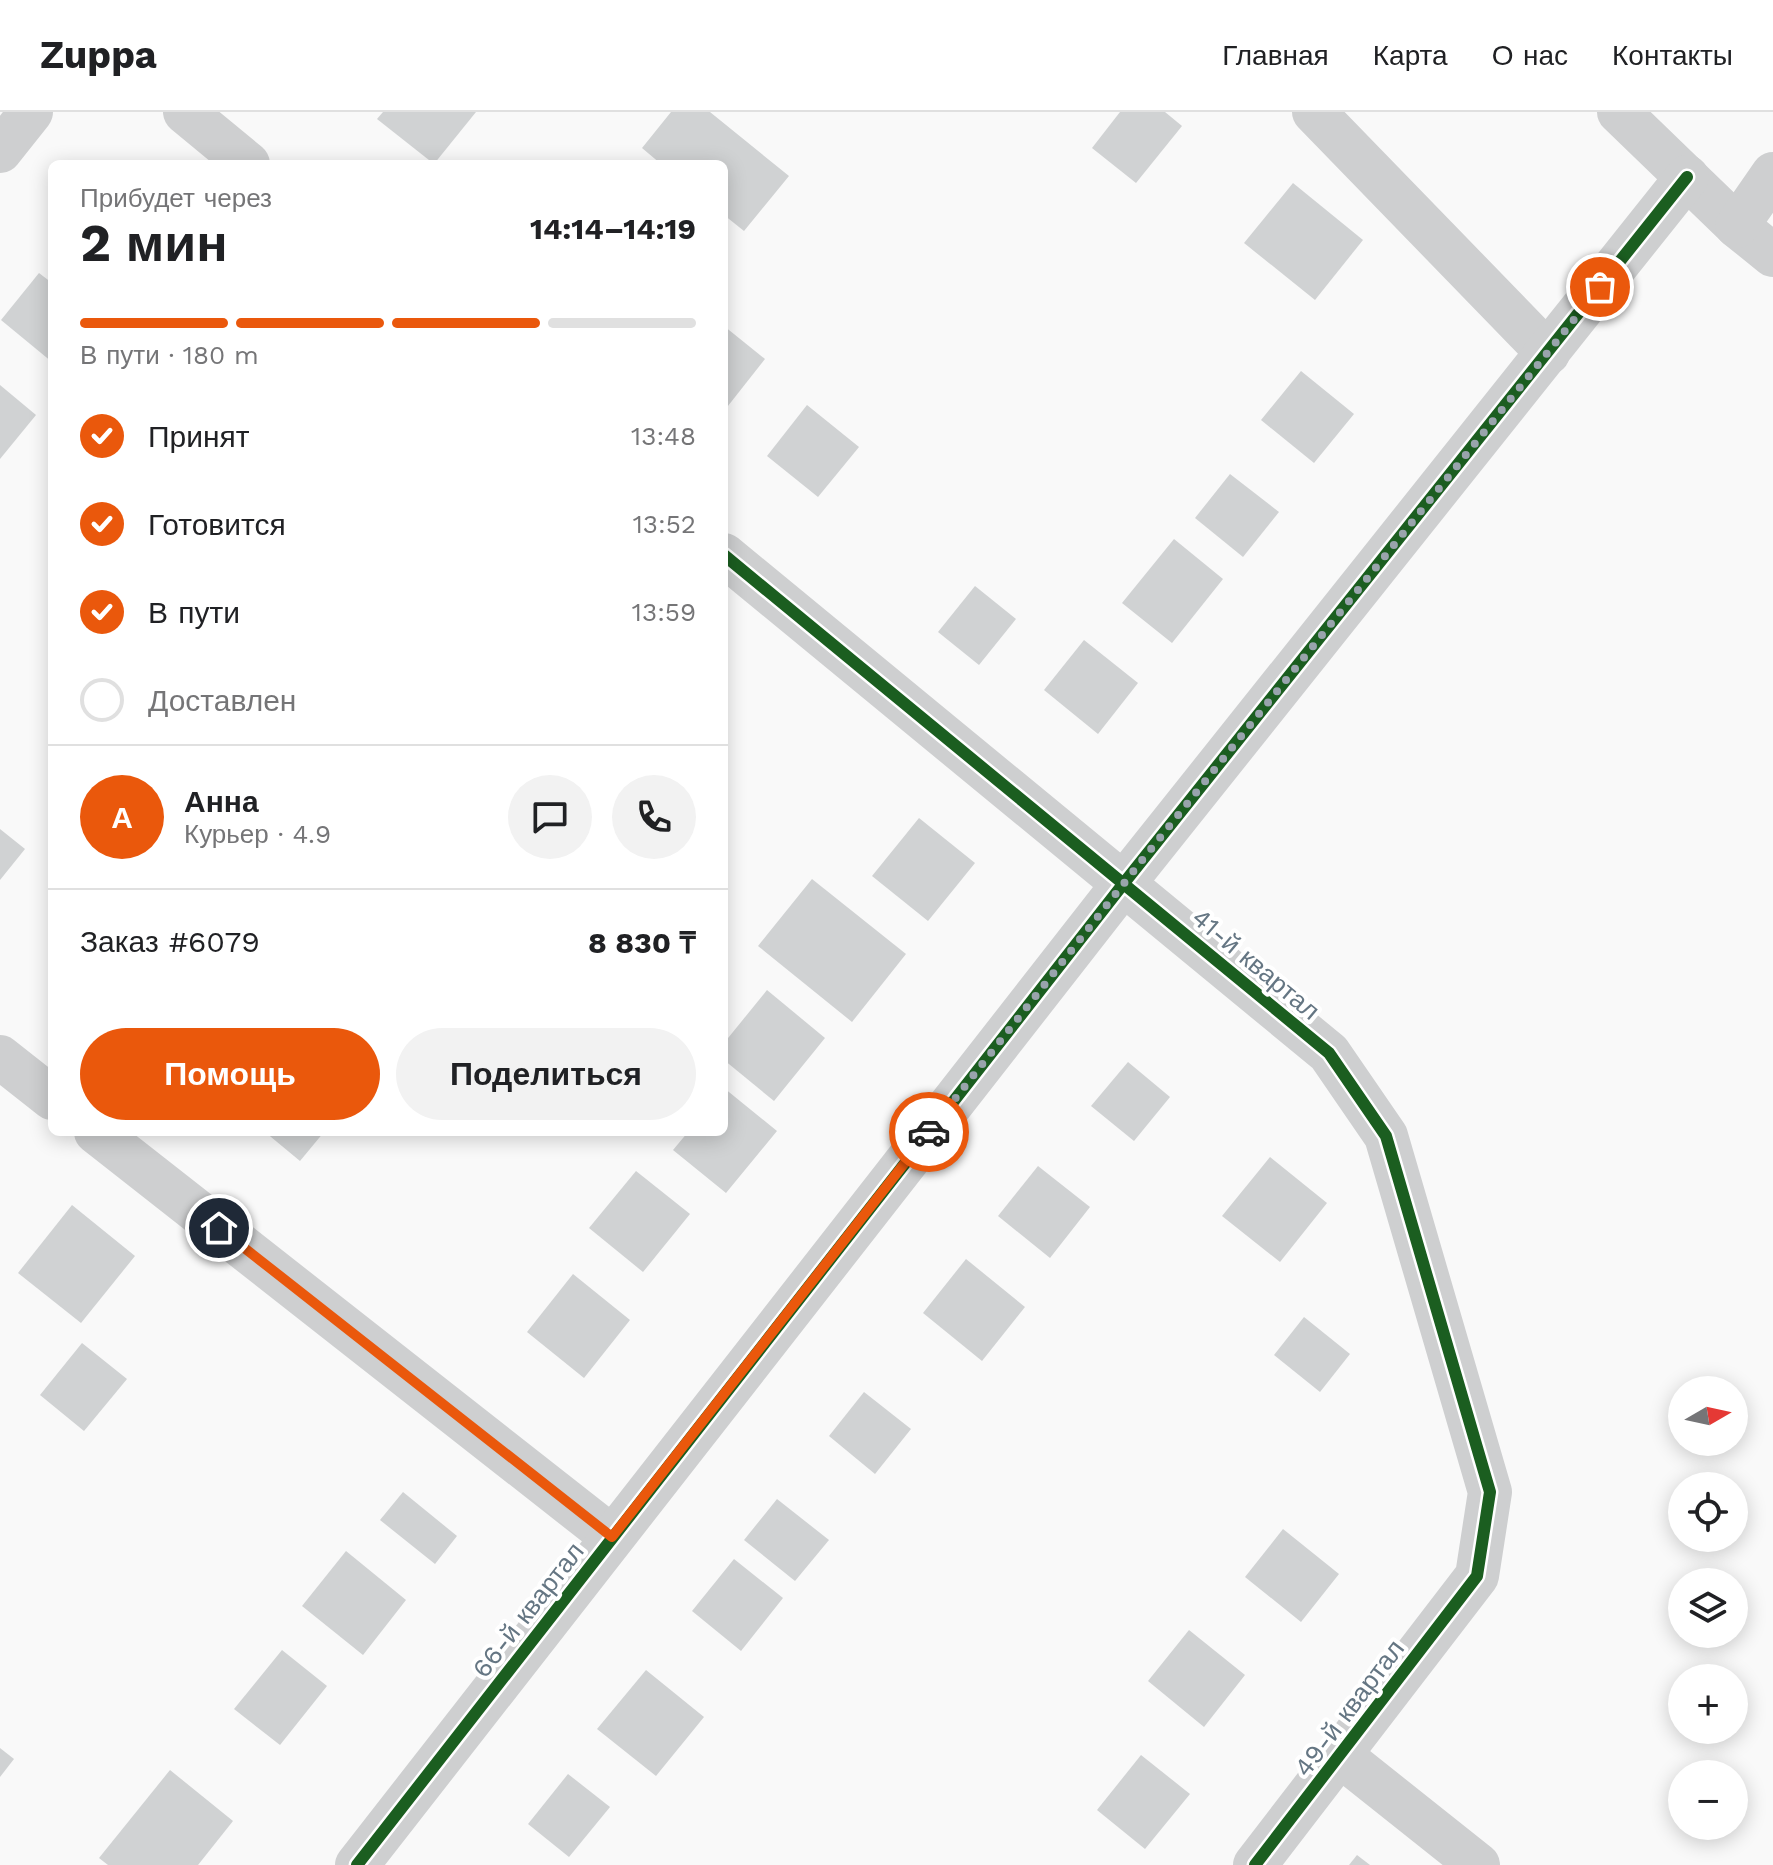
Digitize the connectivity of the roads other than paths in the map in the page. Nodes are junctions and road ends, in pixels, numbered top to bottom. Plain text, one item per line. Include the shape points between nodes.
1 (31, 112) edge
2 (185, 112) edge
3 (1314, 112) edge
4 (1619, 112) edge
5 (0, 151) edge
6 (243, 160) edge
7 (1773, 174) edge
8 (1687, 177) junction
9 (1737, 226) junction
10 (1773, 255) edge
11 (1548, 353) junction
12 (728, 558) edge
13 (1124, 883) junction
14 (0, 1057) edge
15 (48, 1095) edge
16 (101, 1136) edge
17 (612, 1537) junction
18 (1477, 1576) joint
19 (1341, 1756) junction
20 (357, 1865) edge
21 (1255, 1865) edge
22 (1478, 1865) edge

1 - 5 street
2 - 6 street
3 - 11 street
4 - 8 street
7 - 9 street
8 - 9 street
8 - 11 street, 66-й квартал
9 - 10 street
11 - 13 street, 66-й квартал
12 - 13 street, 41-й квартал
13 - 17 street, 66-й квартал
13 - 18 street, 41-й квартал via 1329,1053 1386,1136 1490,1492
14 - 15 street
16 - 17 street
17 - 20 street, 66-й квартал
18 - 19 street, 49-й квартал
19 - 21 street, 49-й квартал
19 - 22 street

